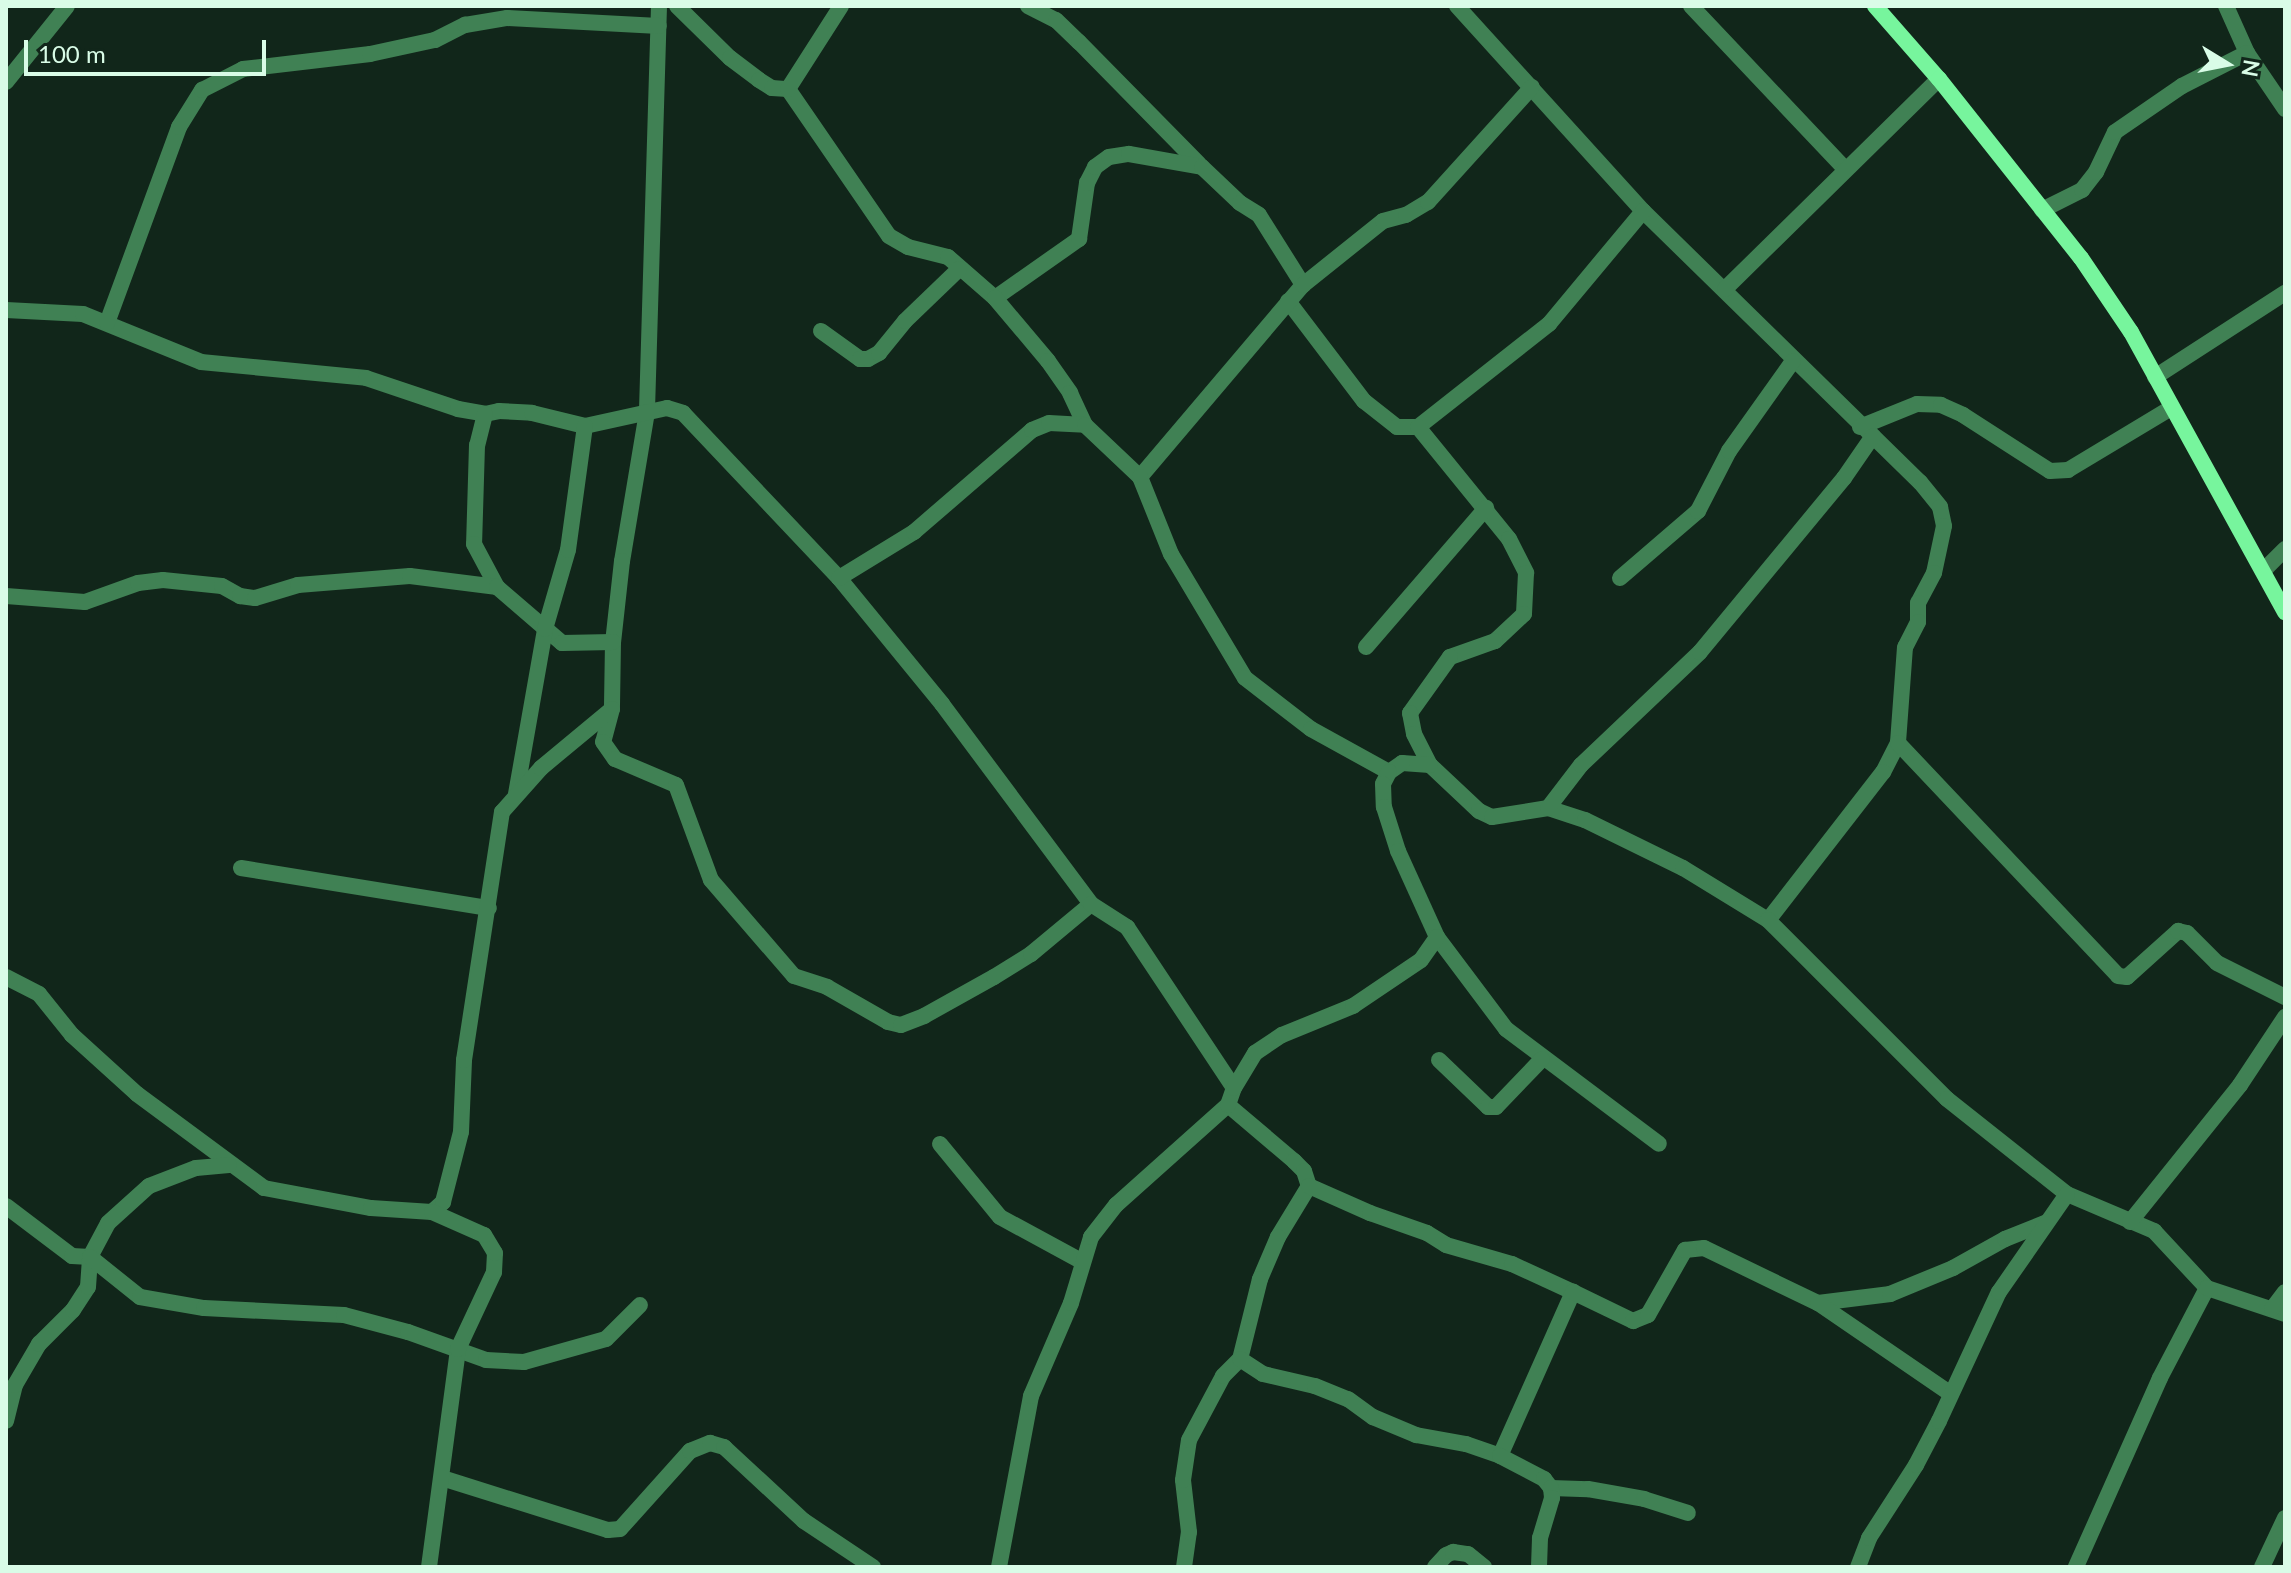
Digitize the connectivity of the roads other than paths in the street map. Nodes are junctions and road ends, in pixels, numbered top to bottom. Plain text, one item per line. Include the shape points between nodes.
1 (67, 6) edge
2 (659, 6) edge
3 (677, 6) edge
4 (841, 6) edge
5 (1028, 6) edge
6 (1457, 6) edge
7 (1691, 6) edge
8 (1875, 6) edge
9 (2226, 6) edge
10 (659, 26) junction
11 (2247, 53) junction
12 (1939, 79) junction
13 (6, 82) edge
14 (1532, 87) junction
15 (788, 89) junction
16 (2285, 109) edge
17 (1202, 167) junction
18 (1845, 169) junction
19 (2042, 210) junction
20 (1643, 211) junction
21 (959, 269) junction
22 (1303, 285) junction
23 (1725, 289) junction
24 (2285, 293) edge
25 (995, 298) junction
26 (1288, 301) junction
27 (6, 310) edge
28 (107, 323) junction
29 (821, 331) dead end
30 (1793, 361) junction
31 (2155, 377) junction
32 (2171, 408) junction
33 (647, 412) junction
34 (485, 414) junction
35 (1085, 425) junction
36 (585, 426) junction
37 (1418, 427) junction
38 (1867, 431) junction
39 (1140, 477) junction
40 (1486, 508) junction
41 (2285, 549) edge
42 (2263, 571) junction
43 (839, 578) junction
44 (1620, 578) dead end
45 (497, 587) junction
46 (6, 596) edge
47 (2285, 612) edge
48 (545, 629) junction
49 (613, 642) junction
50 (1366, 647) dead end
51 (612, 709) junction
52 (1898, 743) junction
53 (1430, 765) junction
54 (1389, 772) junction
55 (516, 795) junction
56 (1548, 808) junction
57 (241, 868) dead end
58 (1091, 904) junction
59 (489, 908) junction
60 (1768, 920) junction
61 (1437, 937) junction
62 (6, 977) edge
63 (2285, 997) edge
64 (2285, 1017) edge
65 (1542, 1059) junction
66 (1439, 1060) dead end
67 (1234, 1088) junction
68 (1228, 1105) junction
69 (940, 1144) dead end
70 (1659, 1144) dead end
71 (229, 1165) junction
72 (1309, 1186) junction
73 (2067, 1194) junction
74 (6, 1206) edge
75 (432, 1212) junction
76 (2047, 1222) junction
77 (2130, 1222) junction
78 (90, 1257) junction
79 (1081, 1261) junction
80 (2207, 1288) junction
81 (1573, 1292) junction
82 (2285, 1292) edge
83 (1818, 1303) junction
84 (640, 1305) dead end
85 (2279, 1312) edge
86 (458, 1349) junction
87 (1240, 1359) junction
88 (1951, 1394) junction
89 (6, 1421) edge
90 (1500, 1456) junction
91 (442, 1478) junction
92 (1551, 1488) junction
93 (1688, 1513) dead end
94 (2285, 1518) edge
95 (429, 1567) edge
96 (873, 1567) edge
97 (999, 1567) edge
98 (1184, 1567) edge
99 (1435, 1567) edge
100 (1484, 1567) edge
101 (1539, 1567) edge
102 (1858, 1567) edge
103 (2076, 1567) edge
104 (2262, 1567) edge

1 - 13 street
2 - 10 street
3 - 15 street via 759,80
4 - 15 street
5 - 17 street via 1056,20
6 - 14 street
7 - 18 street
8 - 12 street
9 - 11 street
10 - 28 street via 507,18 370,54 243,69 202,90 179,127
10 - 33 street
11 - 16 street
11 - 19 street via 2182,86 2115,132 2082,190
12 - 18 street
12 - 19 street
14 - 20 street
14 - 22 street via 1428,202 1383,221
15 - 21 street via 889,236 948,257
17 - 22 street via 1259,215
17 - 25 street via 1129,154 1109,157 1095,167 1087,183 1079,239
18 - 23 street
19 - 31 street via 2081,258
20 - 23 street
20 - 37 street via 1549,324
21 - 25 street
21 - 29 street via 868,359 860,359
22 - 26 street
23 - 30 street
24 - 31 street
25 - 35 street via 1048,361
26 - 37 street via 1364,401 1397,427
26 - 39 street
27 - 28 street via 83,314
28 - 34 street via 201,362 366,378
30 - 38 street
30 - 44 street via 1729,451 1698,511
31 - 32 street
32 - 38 street via 2068,470 2050,471 1941,405 1917,404
32 - 42 street
33 - 36 street
33 - 43 street via 667,408 696,423
33 - 49 street
34 - 36 street via 532,413
34 - 45 street via 477,445 474,544
35 - 39 street
35 - 43 street via 1049,423 1032,430 914,532
36 - 48 street via 568,550
37 - 40 street
38 - 52 street via 1940,507 1944,526 1934,573 1905,647
38 - 56 street via 1844,478 1700,652 1581,765
39 - 54 street via 1171,554 1245,678 1311,729
40 - 50 street
40 - 53 street via 1526,573 1524,614 1495,641 1450,657 1410,713
41 - 42 street
42 - 47 street
43 - 58 street via 942,704
45 - 46 street via 410,576 298,585 255,598 222,586 163,580 85,602
45 - 48 street
48 - 49 street via 562,643
48 - 55 street
49 - 51 street
51 - 55 street
51 - 58 street via 603,742 615,759 676,785 711,880 763,942 794,976 827,987 888,1022 901,1025 924,1016 994,977
52 - 60 street via 1883,772
52 - 63 street via 2118,976 2127,977 2178,931 2187,933 2217,963
53 - 54 street via 1402,763
53 - 56 street via 1492,817
54 - 61 street via 1383,784 1384,807
55 - 59 street via 502,812
56 - 60 street via 1585,820 1683,868
57 - 59 street
58 - 67 street via 1127,927
59 - 75 street via 464,1060 461,1132 443,1202
60 - 73 street via 1947,1099
61 - 65 street via 1506,1029
61 - 67 street via 1421,960 1353,1006 1282,1035 1255,1053
62 - 71 street via 39,994 72,1035 137,1094
64 - 77 street via 2240,1085
65 - 66 street via 1496,1107 1488,1107
65 - 70 street
67 - 68 street
68 - 72 street via 1294,1161
68 - 79 street via 1116,1205 1091,1237
69 - 79 street via 1000,1217
71 - 75 street via 283,1194
71 - 78 street via 196,1168 149,1186 108,1223
72 - 81 street
72 - 87 street via 1260,1279
73 - 76 street
73 - 77 street
74 - 78 street via 72,1256
75 - 86 street via 484,1235 495,1253 494,1272
76 - 83 street via 1890,1294
76 - 88 street via 1999,1292
77 - 80 street via 2154,1231
78 - 86 street via 140,1297 204,1308 344,1315
78 - 89 street via 88,1287 39,1344 15,1385
79 - 97 street via 1071,1303 1031,1396
80 - 85 street
80 - 103 street via 2160,1378
81 - 83 street via 1633,1321 1648,1315 1685,1250 1704,1248
81 - 90 street
82 - 85 street
83 - 88 street
84 - 86 street via 606,1339 524,1362 486,1360
86 - 91 street
87 - 90 street via 1263,1374 1348,1399 1373,1417 1416,1435
87 - 98 street via 1223,1376 1189,1440 1183,1480 1189,1532
88 - 102 street via 1916,1465 1869,1538
90 - 92 street
91 - 95 street
91 - 96 street via 608,1530 620,1529 690,1451 710,1443 724,1447 804,1521
92 - 93 street via 1644,1499
92 - 101 street
94 - 104 street
99 - 100 street via 1453,1552 1468,1554

